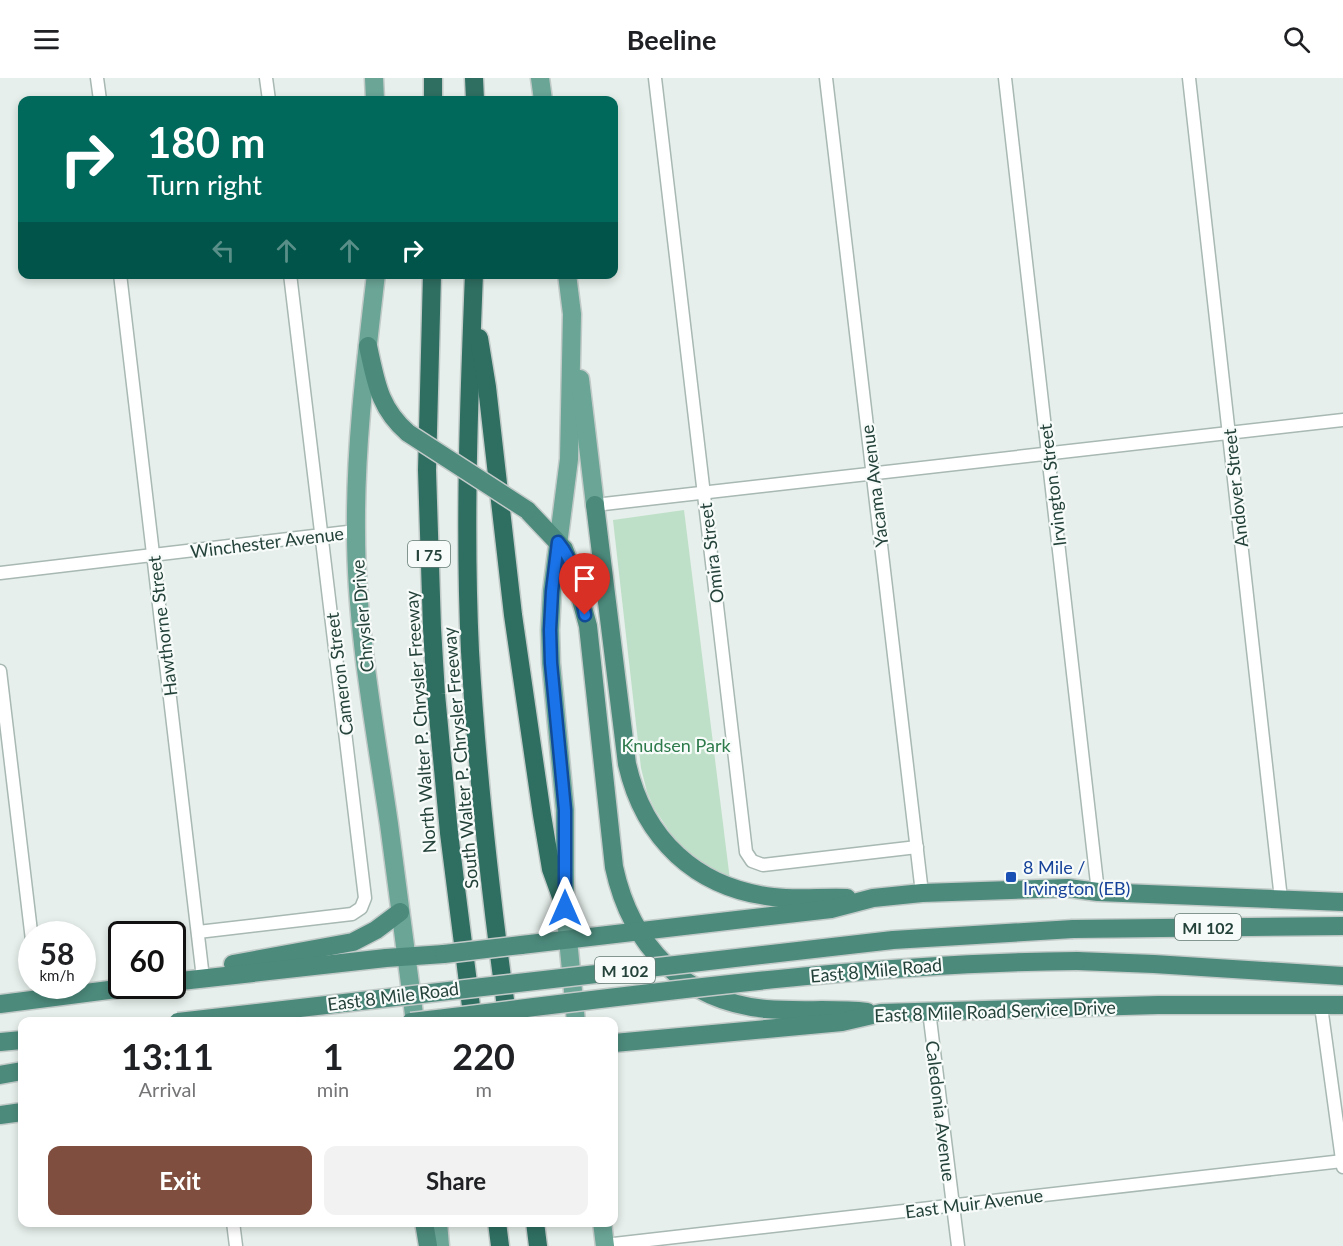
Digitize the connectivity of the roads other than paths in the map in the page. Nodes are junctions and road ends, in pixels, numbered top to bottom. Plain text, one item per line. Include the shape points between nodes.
1 (97, 78) edge
2 (266, 78) edge
3 (374, 78) edge
4 (433, 78) edge
5 (474, 78) edge
6 (540, 78) edge
7 (655, 78) edge
8 (826, 78) edge
9 (1005, 78) edge
10 (1189, 78) edge
11 (99, 96) edge
12 (268, 96) edge
13 (375, 96) edge
14 (433, 96) edge
15 (475, 96) edge
16 (542, 96) edge
17 (121, 279) edge
18 (291, 279) edge
19 (375, 279) edge
20 (432, 279) edge
21 (474, 279) edge
22 (568, 279) edge
23 (473, 298) junction
24 (572, 314) junction
25 (368, 346) junction
26 (1343, 420) edge
27 (1229, 433) junction
28 (1049, 453) junction
29 (872, 474) junction
30 (704, 493) junction
31 (595, 505) junction
32 (356, 531) junction
33 (322, 535) junction
34 (558, 542) junction
35 (153, 556) junction
36 (0, 573) edge
37 (0, 671) edge
38 (917, 847) junction
39 (1098, 892) junction
40 (922, 893) junction
41 (880, 897) junction
42 (1281, 899) junction
43 (1343, 902) edge
44 (565, 908) junction
45 (400, 912) junction
46 (30, 921) edge
47 (1343, 926) edge
48 (1073, 929) joint
49 (198, 932) junction
50 (640, 932) junction
51 (568, 940) junction
52 (406, 957) junction
53 (1077, 961) joint
54 (1343, 976) edge
55 (203, 978) junction
56 (186, 980) edge
57 (18, 998) edge
58 (0, 1004) edge
59 (1343, 1005) edge
60 (1321, 1006) junction
61 (929, 1011) junction
62 (881, 1013) junction
63 (221, 1017) edge
64 (414, 1017) edge
65 (454, 1017) edge
66 (472, 1017) edge
67 (507, 1017) edge
68 (576, 1017) edge
69 (18, 1040) edge
70 (644, 1040) junction
71 (0, 1042) edge
72 (618, 1043) edge
73 (618, 1055) edge
74 (18, 1072) edge
75 (0, 1075) edge
76 (18, 1113) edge
77 (0, 1115) edge
78 (1343, 1163) edge
79 (953, 1206) junction
80 (234, 1227) edge
81 (425, 1227) edge
82 (438, 1227) edge
83 (498, 1227) edge
84 (536, 1227) edge
85 (603, 1227) edge
86 (605, 1245) edge
87 (236, 1246) edge
88 (428, 1246) edge
89 (440, 1246) edge
90 (500, 1246) edge
91 (538, 1246) edge
92 (958, 1246) edge

1 - 11 street
2 - 12 street
3 - 13 main road
4 - 14 highway
5 - 15 highway
6 - 16 main road
7 - 30 street, Omira Street
8 - 29 street, Yacama Avenue
9 - 28 street, Irvington Street
10 - 27 street, Andover Street
17 - 35 street, Hawthorne Street
18 - 33 street, Cameron Street
19 - 25 main road, Chrysler Drive
20 - 66 highway, North Walter P. Chrysler Freeway / I 75 via 427,470 432,628 449,833
21 - 23 highway, South Walter P. Chrysler Freeway / I 75
22 - 24 main road
23 - 44 highway via 550,869
23 - 67 highway, South Walter P. Chrysler Freeway / I 75 via 467,461 470,650 483,810
24 - 31 main road
24 - 34 main road via 569,459
25 - 32 main road, Chrysler Drive
25 - 34 highway, bridge via 377,387 395,422 527,510
26 - 27 street
27 - 28 street
27 - 42 street, Andover Street
28 - 29 street
28 - 39 street, Irvington Street
29 - 30 street
29 - 38 street, Yacama Avenue
30 - 31 street
30 - 38 street, Omira Street via 748,857 763,865
31 - 41 highway via 627,764 641,807 658,834 686,863 731,888 786,898
32 - 33 street, Winchester Avenue
32 - 45 main road, Chrysler Drive via 358,604
33 - 35 street, Winchester Avenue
33 - 49 street, Cameron Street via 364,903 352,914
34 - 44 main road via 550,630 565,810
34 - 50 highway via 567,558 588,626 614,867 622,898
35 - 36 street, Winchester Avenue
35 - 49 street, Hawthorne Street
37 - 46 street
38 - 40 street, Yacama Avenue
39 - 40 highway via 1068,888
39 - 42 highway
40 - 41 highway
41 - 50 highway via 831,909
42 - 43 highway
44 - 51 main road
45 - 52 main road, Chrysler Drive
45 - 55 highway via 353,942 227,965
47 - 48 highway, MI 102
48 - 63 highway, East 8 Mile Road / M 102, bridge via 881,941
49 - 55 street, Hawthorne Street
50 - 51 highway
50 - 62 highway via 656,956 680,977 726,1001 770,1010
51 - 52 highway, East 8 Mile Road, bridge
51 - 68 main road
52 - 55 highway, East 8 Mile Road
52 - 64 main road, Chrysler Drive
53 - 54 highway, East 8 Mile Road / MI 102
53 - 65 highway, East 8 Mile Road / M 102, bridge via 895,968
55 - 56 highway, East 8 Mile Road
57 - 58 highway
59 - 60 highway, East 8 Mile Road Service Drive
60 - 61 highway, East 8 Mile Road Service Drive via 1158,1005
60 - 78 street
61 - 62 highway, East 8 Mile Road Service Drive
61 - 79 street, Caledonia Avenue
62 - 70 highway, East 8 Mile Road Service Drive via 842,1022
69 - 71 highway
70 - 72 highway, East 8 Mile Road Service Drive
70 - 73 highway
74 - 75 highway
76 - 77 highway
78 - 79 street, East Muir Avenue
79 - 86 street, East Muir Avenue
79 - 92 street, Caledonia Avenue
80 - 87 street
81 - 88 highway
82 - 89 main road
83 - 90 highway
84 - 91 highway
85 - 86 main road

